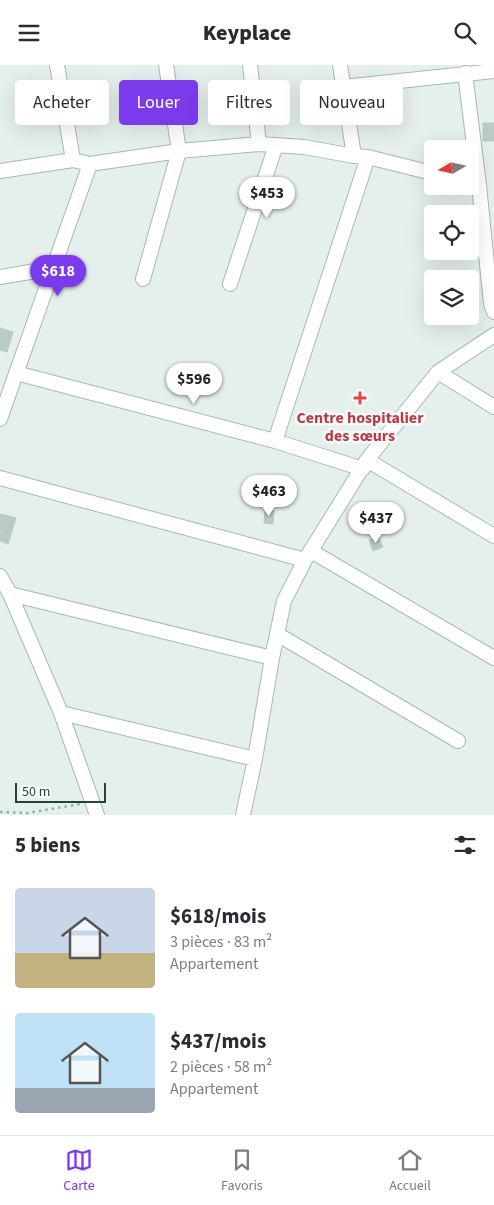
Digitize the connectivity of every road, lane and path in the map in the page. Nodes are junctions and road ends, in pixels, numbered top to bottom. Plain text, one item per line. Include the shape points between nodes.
1 (57, 65) edge
2 (166, 65) edge
3 (250, 65) edge
4 (340, 65) edge
5 (443, 70) edge
6 (494, 71) edge
7 (465, 73) junction
8 (342, 80) edge
9 (384, 80) edge
10 (349, 125) edge
11 (470, 140) edge
12 (259, 144) junction
13 (276, 145) junction
14 (178, 151) junction
15 (354, 156) junction
16 (368, 157) junction
17 (74, 160) junction
18 (90, 165) junction
19 (0, 171) edge
20 (424, 171) edge
21 (475, 195) edge
22 (53, 267) junction
23 (0, 277) edge
24 (143, 279) dead end
25 (230, 284) dead end
26 (494, 312) edge
27 (494, 335) edge
28 (438, 372) junction
29 (16, 373) junction
30 (494, 407) edge
31 (0, 419) edge
32 (275, 441) junction
33 (365, 464) junction
34 (0, 478) edge
35 (494, 536) edge
36 (308, 556) junction
37 (0, 576) edge
38 (10, 594) junction
39 (277, 634) junction
40 (272, 658) junction
41 (494, 658) edge
42 (61, 713) junction
43 (458, 741) dead end
44 (254, 759) junction
45 (91, 802) junction
46 (0, 812) edge
47 (96, 815) edge
48 (243, 815) edge

1 - 17 street
2 - 14 street
3 - 12 street
4 - 8 street
5 - 7 street
5 - 9 street
6 - 7 street
7 - 11 street
10 - 15 street
12 - 13 street
12 - 14 street
13 - 15 street
13 - 25 street
14 - 18 street
14 - 24 street
15 - 16 street
16 - 20 street
16 - 32 street
17 - 18 street
17 - 19 street
18 - 22 street
21 - 26 street via 490,304
22 - 23 street
22 - 29 street
27 - 28 street
28 - 30 street
28 - 33 street
29 - 31 street
29 - 32 street
32 - 33 street
33 - 35 street
33 - 36 street
34 - 36 street
36 - 39 street via 284,601
36 - 41 street
37 - 38 street
38 - 40 street
38 - 42 street
39 - 40 street
39 - 43 street
40 - 44 street
42 - 44 street
42 - 45 street
44 - 48 street
45 - 46 path via 28,813
45 - 47 street

